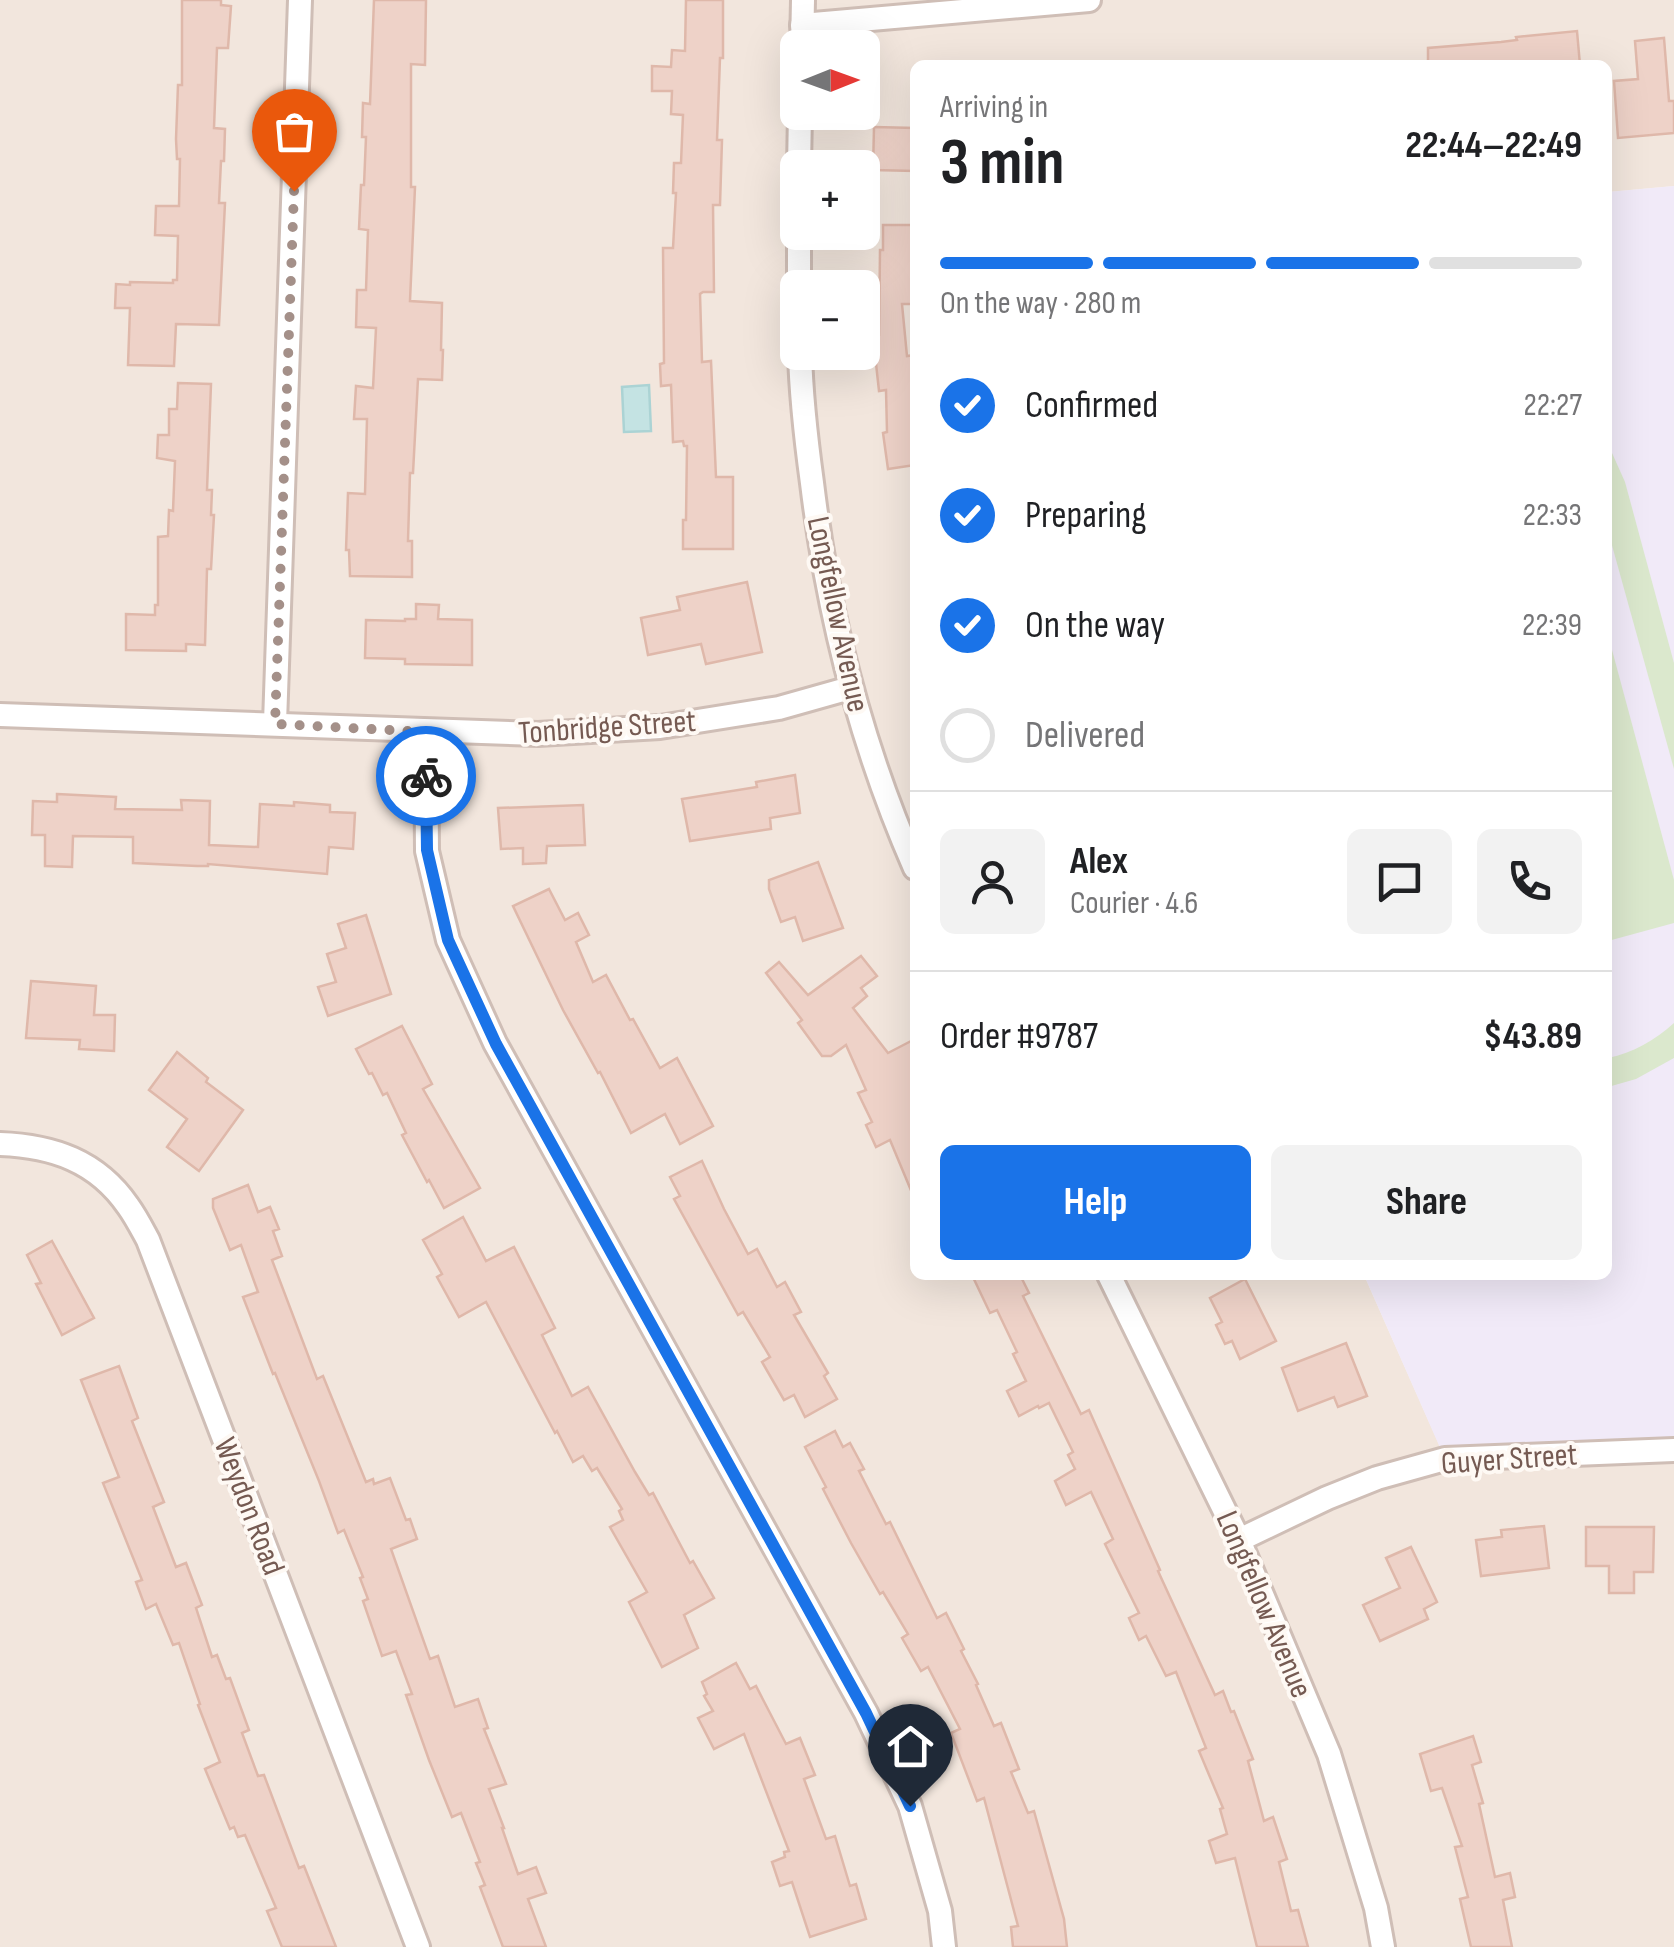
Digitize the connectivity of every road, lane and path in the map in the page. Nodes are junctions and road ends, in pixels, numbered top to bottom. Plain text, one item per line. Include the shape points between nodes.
1 (300, 0) edge
2 (803, 0) edge
3 (1089, 0) edge
4 (802, 30) edge
5 (850, 30) edge
6 (800, 370) edge
7 (850, 688) junction
8 (0, 715) edge
9 (275, 724) junction
10 (426, 732) junction
11 (910, 857) edge
12 (0, 1144) edge
13 (1111, 1280) edge
14 (1674, 1450) edge
15 (1240, 1540) junction
16 (418, 1947) edge
17 (944, 1947) edge
18 (1383, 1947) edge

1 - 9 street
2 - 4 street
3 - 5 street
6 - 7 street, Longfellow Avenue via 821,554
7 - 10 street, Tonbridge Street via 780,708 660,726
7 - 11 street, Longfellow Avenue
8 - 9 street, Tonbridge Street
9 - 10 street, Tonbridge Street
10 - 17 street via 427,850 448,940 496,1044 866,1713 910,1806
12 - 16 street, Weydon Road via 64,1154 100,1176 148,1240
13 - 15 street, Longfellow Avenue
14 - 15 street, Guyer Street via 1445,1458 1327,1498
15 - 18 street, Longfellow Avenue via 1329,1754

